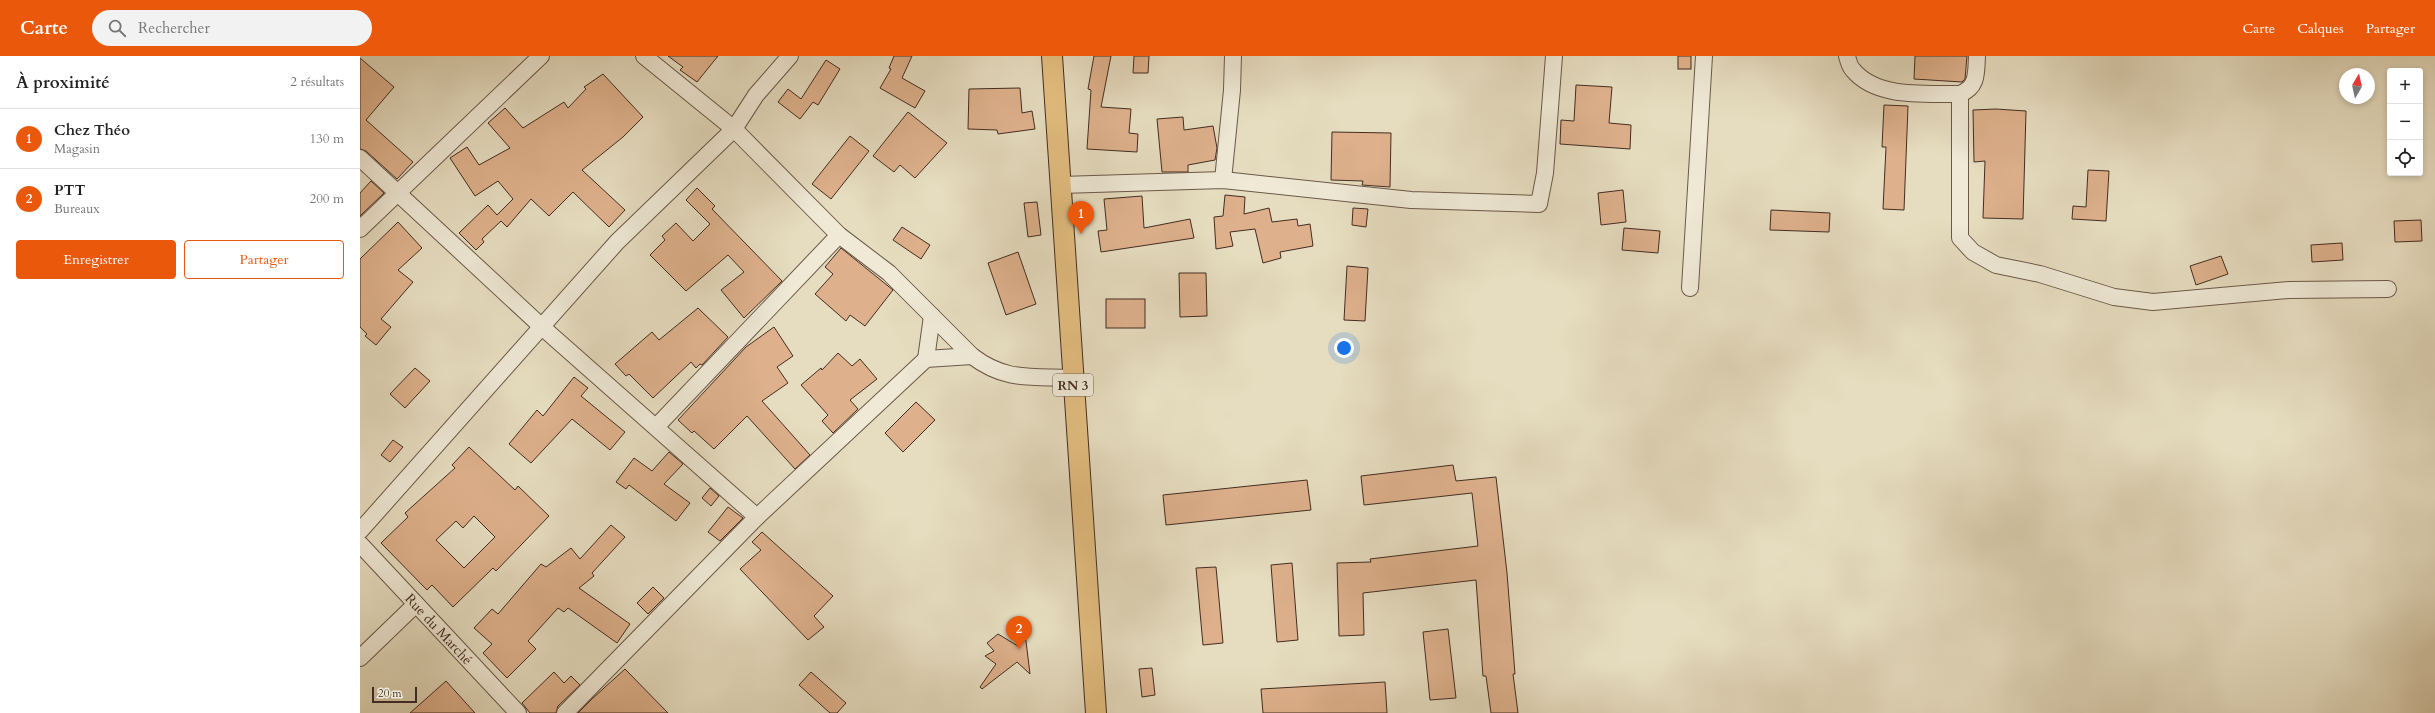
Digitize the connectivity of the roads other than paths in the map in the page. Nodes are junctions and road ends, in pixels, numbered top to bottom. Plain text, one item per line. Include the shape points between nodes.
1 (541, 56) edge
2 (644, 56) edge
3 (790, 56) edge
4 (1052, 56) edge
5 (1233, 56) edge
6 (1554, 56) edge
7 (1704, 56) edge
8 (1847, 56) edge
9 (1977, 56) edge
10 (1960, 94) junction
11 (734, 129) junction
12 (360, 158) edge
13 (1223, 180) junction
14 (1061, 185) junction
15 (397, 193) junction
16 (360, 229) edge
17 (839, 235) junction
18 (1690, 288) dead end
19 (2388, 289) dead end
20 (932, 316) junction
21 (542, 327) junction
22 (972, 356) junction
23 (926, 359) junction
24 (1073, 378) junction
25 (656, 427) junction
26 (757, 517) junction
27 (360, 531) edge
28 (360, 544) edge
29 (416, 604) junction
30 (360, 658) edge
31 (518, 713) edge
32 (564, 713) edge
33 (1096, 713) edge

1 - 15 street
2 - 11 street
3 - 11 street via 756,95
4 - 14 main road, RN 3
5 - 13 street
6 - 13 street via 1545,173 1539,204 1411,200
7 - 18 street
8 - 10 street via 1852,70 1869,84 1892,91
9 - 10 street via 1975,83 1968,91
10 - 19 street via 1960,238 1973,252 1996,265 2040,274 2114,297 2153,302 2289,290
11 - 17 street
11 - 21 street via 617,242
12 - 15 street
13 - 14 street
14 - 24 main road, RN 3
15 - 16 street
15 - 21 street
17 - 20 street via 889,273
17 - 25 street
20 - 22 street
20 - 23 street
21 - 25 street
21 - 27 street
22 - 23 street
22 - 24 street via 986,367 1006,375
23 - 26 street
24 - 33 main road, RN 3
25 - 26 street
26 - 32 street
28 - 29 street, Rue du Marché
29 - 30 street
29 - 31 street, Rue du Marché

